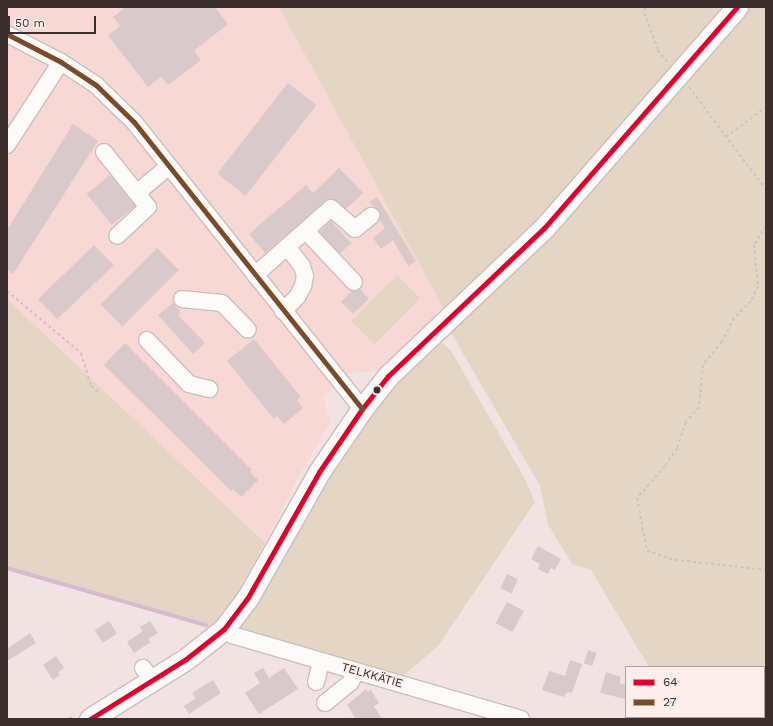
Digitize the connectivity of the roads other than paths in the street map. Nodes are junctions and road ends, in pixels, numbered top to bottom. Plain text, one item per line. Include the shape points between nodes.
1 (737, 7) edge
2 (7, 34) edge
3 (61, 62) junction
4 (7, 145) edge
5 (104, 152) dead end
6 (169, 166) junction
7 (138, 192) junction
8 (372, 216) dead end
9 (306, 230) junction
10 (117, 236) dead end
11 (287, 247) junction
12 (322, 248) junction
13 (302, 266) junction
14 (255, 275) junction
15 (354, 282) dead end
16 (182, 299) dead end
17 (283, 311) junction
18 (248, 330) dead end
19 (148, 340) dead end
20 (209, 389) dead end
21 (362, 408) junction
22 (224, 629) junction
23 (321, 662) junction
24 (356, 672) junction
25 (316, 682) dead end
26 (325, 702) dead end
27 (90, 719) edge
28 (521, 719) edge

1 - 21 main road via 545,227 388,376
2 - 3 street
3 - 4 street
3 - 6 street via 96,85 134,122
5 - 7 street
6 - 7 street
6 - 14 street
7 - 10 street via 148,207
8 - 9 street via 355,229 331,208
9 - 11 street
9 - 12 street
11 - 13 street
11 - 14 street
12 - 13 street
12 - 15 street
13 - 17 street via 306,276 303,286
14 - 17 street
16 - 18 street via 222,303
17 - 21 street
19 - 20 street via 189,384
21 - 22 main road via 319,472 247,599
22 - 23 street, TELKKÄTIE via 232,635
22 - 27 main road via 147,675
23 - 24 street, TELKKÄTIE
23 - 25 street
24 - 26 street via 350,683
24 - 28 street, TELKKÄTIE

